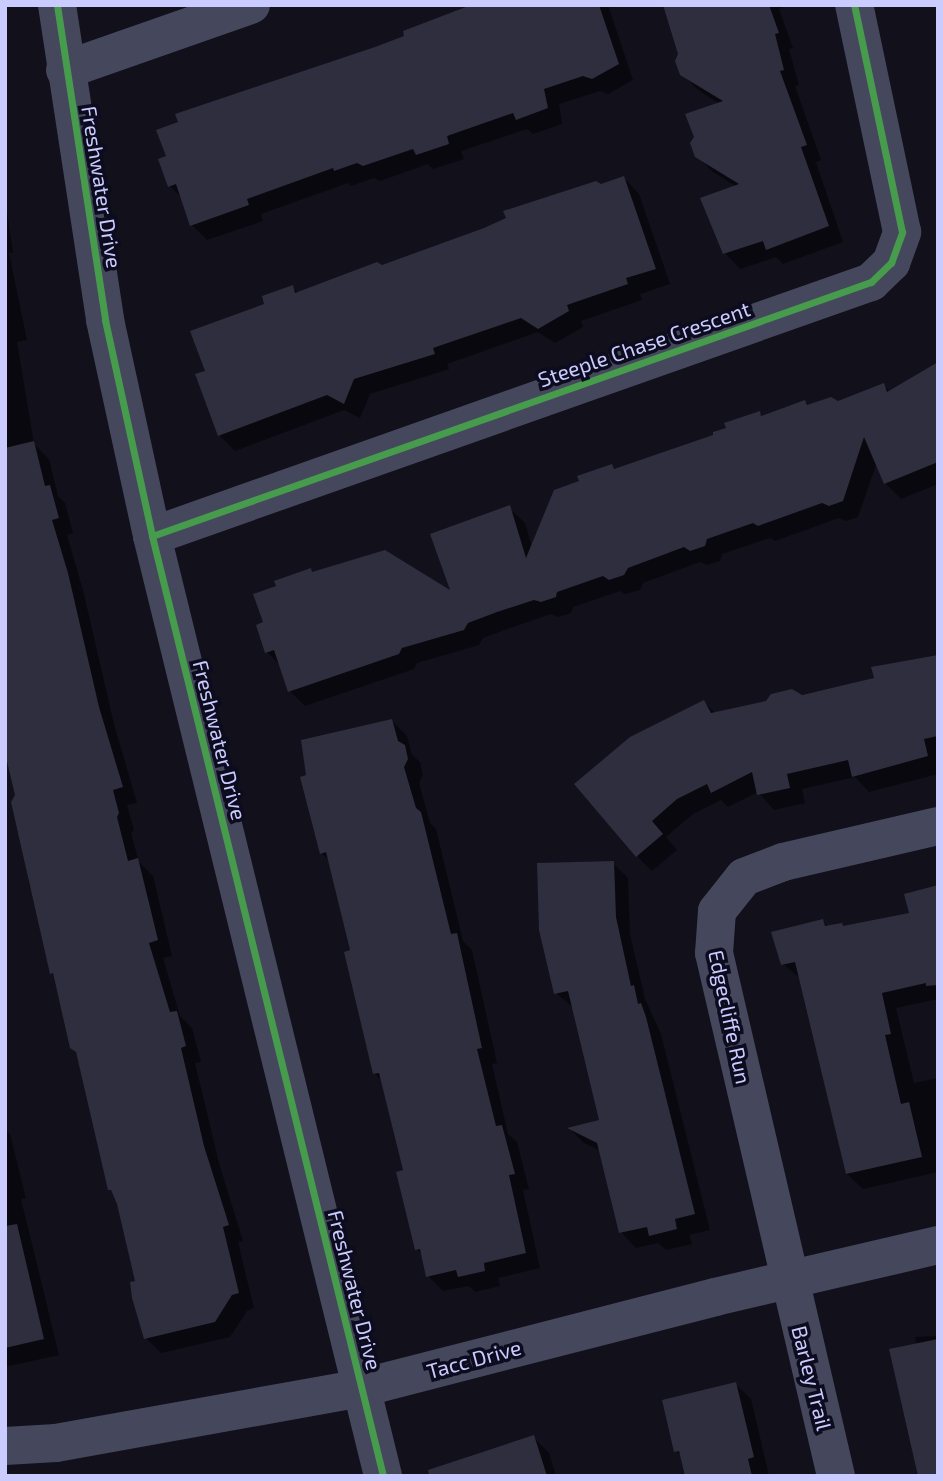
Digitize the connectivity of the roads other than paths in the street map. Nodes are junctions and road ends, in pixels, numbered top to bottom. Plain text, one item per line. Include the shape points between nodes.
1 (57, 5) edge
2 (251, 5) edge
3 (854, 5) edge
4 (65, 70) junction
5 (152, 536) junction
6 (938, 826) edge
7 (938, 1245) edge
8 (789, 1280) junction
9 (361, 1388) junction
10 (5, 1446) edge
11 (383, 1476) edge
12 (836, 1476) edge

1 - 4 street, Freshwater Drive
2 - 4 street
3 - 5 street, Steeple Chase Crescent via 901,216 898,248 876,278
4 - 5 street, Freshwater Drive via 106,320
5 - 9 street, Freshwater Drive
6 - 8 street, Edgecliffe Run via 783,862 744,877 717,911 714,953
7 - 8 street, Tacc Drive
8 - 9 street, Tacc Drive
8 - 12 street, Barley Trail
9 - 10 street, Tacc Drive via 56,1443
9 - 11 street, Freshwater Drive

